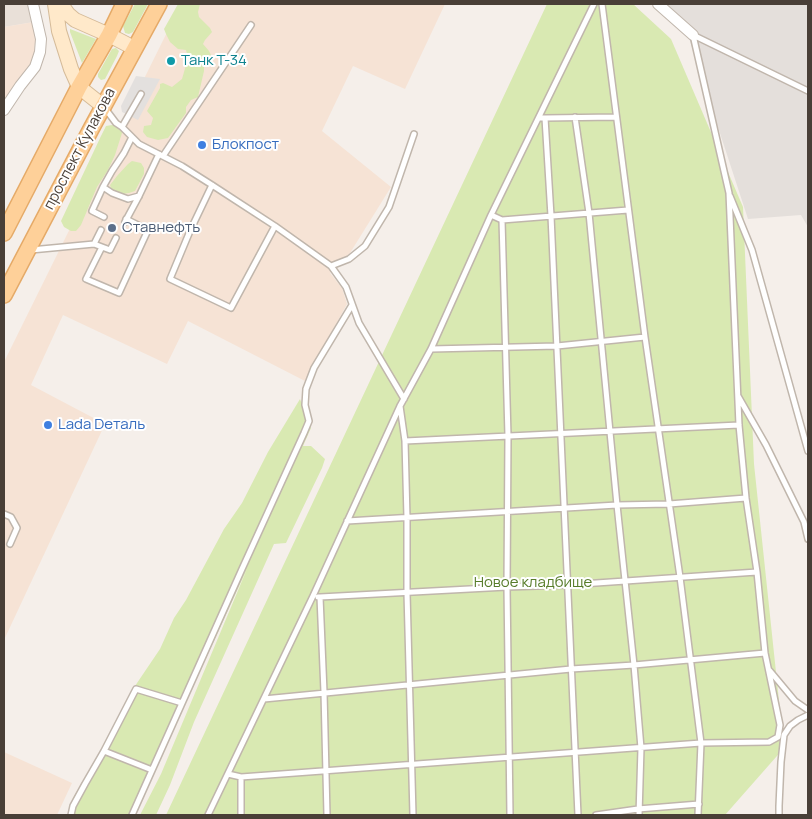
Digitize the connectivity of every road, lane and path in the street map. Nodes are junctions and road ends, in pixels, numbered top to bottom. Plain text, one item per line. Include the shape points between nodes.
1 (33, 4) edge
2 (55, 4) edge
3 (61, 4) edge
4 (124, 4) edge
5 (159, 4) edge
6 (594, 4) edge
7 (602, 4) edge
8 (658, 4) edge
9 (251, 25) dead end
10 (693, 34) junction
11 (109, 35) junction
12 (134, 48) junction
13 (71, 69) junction
14 (79, 87) junction
15 (808, 91) edge
16 (141, 94) dead end
17 (69, 106) junction
18 (103, 106) junction
19 (4, 110) edge
20 (575, 117) junction
21 (616, 117) junction
22 (542, 118) junction
23 (122, 127) junction
24 (414, 134) dead end
25 (132, 137) junction
26 (161, 155) junction
27 (212, 185) junction
28 (103, 187) junction
29 (729, 194) junction
30 (139, 196) junction
31 (628, 210) junction
32 (589, 213) junction
33 (491, 215) junction
34 (551, 216) junction
35 (104, 217) dead end
36 (502, 220) junction
37 (275, 226) junction
38 (101, 230) dead end
39 (4, 233) edge
40 (116, 238) dead end
41 (94, 244) junction
42 (102, 247) junction
43 (26, 250) junction
44 (332, 266) junction
45 (4, 295) edge
46 (352, 305) junction
47 (645, 338) junction
48 (601, 342) junction
49 (556, 346) junction
50 (505, 347) junction
51 (431, 349) junction
52 (737, 396) junction
53 (404, 398) junction
54 (400, 406) junction
55 (739, 426) junction
56 (658, 430) junction
57 (610, 431) junction
58 (562, 434) junction
59 (508, 436) junction
60 (405, 441) junction
61 (808, 451) edge
62 (746, 498) junction
63 (669, 504) junction
64 (617, 505) junction
65 (564, 509) junction
66 (507, 512) junction
67 (4, 514) edge
68 (407, 518) junction
69 (347, 521) junction
70 (808, 538) edge
71 (10, 544) dead end
72 (757, 572) junction
73 (680, 577) junction
74 (625, 581) junction
75 (567, 585) junction
76 (508, 587) junction
77 (407, 593) junction
78 (313, 596) junction
79 (320, 597) junction
80 (765, 653) junction
81 (691, 660) junction
82 (634, 665) junction
83 (571, 669) junction
84 (769, 669) junction
85 (509, 675) junction
86 (409, 684) junction
87 (324, 692) junction
88 (264, 699) junction
89 (182, 703) junction
90 (808, 710) edge
91 (808, 715) edge
92 (790, 726) junction
93 (778, 737) junction
94 (701, 743) junction
95 (641, 748) junction
96 (104, 751) junction
97 (576, 753) junction
98 (509, 757) junction
99 (412, 765) junction
100 (152, 770) junction
101 (325, 771) junction
102 (228, 774) junction
103 (241, 777) junction
104 (699, 804) junction
105 (638, 809) junction
106 (71, 815) edge
107 (132, 815) edge
108 (208, 815) edge
109 (241, 815) edge
110 (326, 815) edge
111 (413, 815) edge
112 (510, 815) edge
113 (578, 815) edge
114 (596, 815) edge
115 (639, 815) edge
116 (698, 815) edge
117 (779, 815) edge

1 - 19 street via 40,52 35,67
2 - 13 main road via 59,31
3 - 11 main road via 74,20
4 - 11 main road, проспект Кулакова
5 - 12 main road, проспект Кулакова
6 - 22 lane
7 - 21 lane
8 - 10 street
9 - 26 lane
10 - 15 lane
10 - 29 lane
11 - 12 main road
11 - 14 main road, проспект Кулакова
12 - 18 main road, проспект Кулакова
13 - 14 main road
13 - 17 main road, проспект Кулакова
14 - 17 main road, проспект Кулакова
14 - 18 main road
16 - 23 lane
17 - 39 main road, проспект Кулакова
18 - 23 lane
18 - 43 main road, проспект Кулакова
20 - 21 lane
20 - 22 lane
20 - 32 lane
21 - 31 lane
22 - 33 lane
22 - 34 lane
23 - 25 lane
24 - 44 lane via 389,207 365,246 349,259
25 - 26 lane
25 - 28 lane
26 - 27 lane
26 - 30 lane
27 - 37 lane
27 - 37 lane via 170,279 231,308
28 - 30 lane via 128,199
28 - 35 lane via 92,211
29 - 52 lane
29 - 61 lane via 752,250
30 - 42 lane via 125,221 148,230 118,294 86,279
31 - 32 lane
31 - 47 lane
32 - 34 lane
32 - 48 lane
33 - 36 lane
33 - 51 lane
34 - 36 lane
34 - 49 lane
36 - 50 lane
37 - 44 lane
38 - 41 lane
40 - 42 lane via 110,250
41 - 42 lane
41 - 43 lane
43 - 45 main road, проспект Кулакова
44 - 46 lane via 346,287
46 - 53 lane
46 - 89 lane via 314,368 306,389 309,421 304,434
47 - 48 lane
47 - 56 lane
48 - 49 lane
48 - 57 lane
49 - 50 lane
49 - 58 lane
50 - 51 lane
50 - 59 lane
51 - 53 lane
52 - 55 lane
52 - 70 lane via 766,444 804,522
53 - 54 lane
54 - 60 lane
54 - 69 lane
55 - 56 lane
55 - 62 lane
56 - 57 lane
56 - 63 lane
57 - 58 lane
57 - 64 lane
58 - 59 lane
58 - 65 lane
59 - 60 lane
59 - 66 lane
60 - 68 lane
62 - 63 lane
62 - 72 lane
63 - 64 lane
63 - 73 lane
64 - 65 lane
64 - 74 lane
65 - 66 lane
65 - 75 lane
66 - 68 lane
66 - 76 lane
67 - 71 lane via 11,517 17,528
68 - 69 lane
68 - 77 lane
69 - 78 lane
72 - 73 lane
72 - 80 lane
73 - 74 lane
73 - 81 lane
74 - 75 lane
74 - 82 lane
75 - 76 lane
75 - 83 lane
76 - 77 lane
76 - 85 lane
77 - 79 lane
77 - 86 lane
78 - 79 lane
78 - 88 lane
79 - 87 lane
80 - 81 lane
80 - 84 lane
81 - 82 lane
81 - 94 lane
82 - 83 lane
82 - 95 lane
83 - 85 lane
83 - 97 lane
84 - 90 lane via 795,701
84 - 93 lane via 780,725
85 - 86 lane
85 - 98 lane
86 - 87 lane
86 - 99 lane
87 - 88 lane
87 - 101 lane
88 - 102 lane
89 - 96 lane via 136,689
89 - 100 lane
91 - 92 lane
92 - 93 lane
92 - 117 lane via 782,746
93 - 94 lane via 769,742
94 - 95 lane
94 - 104 lane
95 - 97 lane
95 - 105 lane
96 - 100 lane
96 - 106 lane
97 - 98 lane
97 - 113 lane
98 - 99 lane
98 - 112 lane
99 - 101 lane
99 - 111 lane
100 - 107 lane
101 - 103 lane
101 - 110 lane
102 - 103 lane
102 - 108 lane
103 - 109 lane
104 - 105 lane
104 - 116 lane
105 - 114 lane
105 - 115 lane

